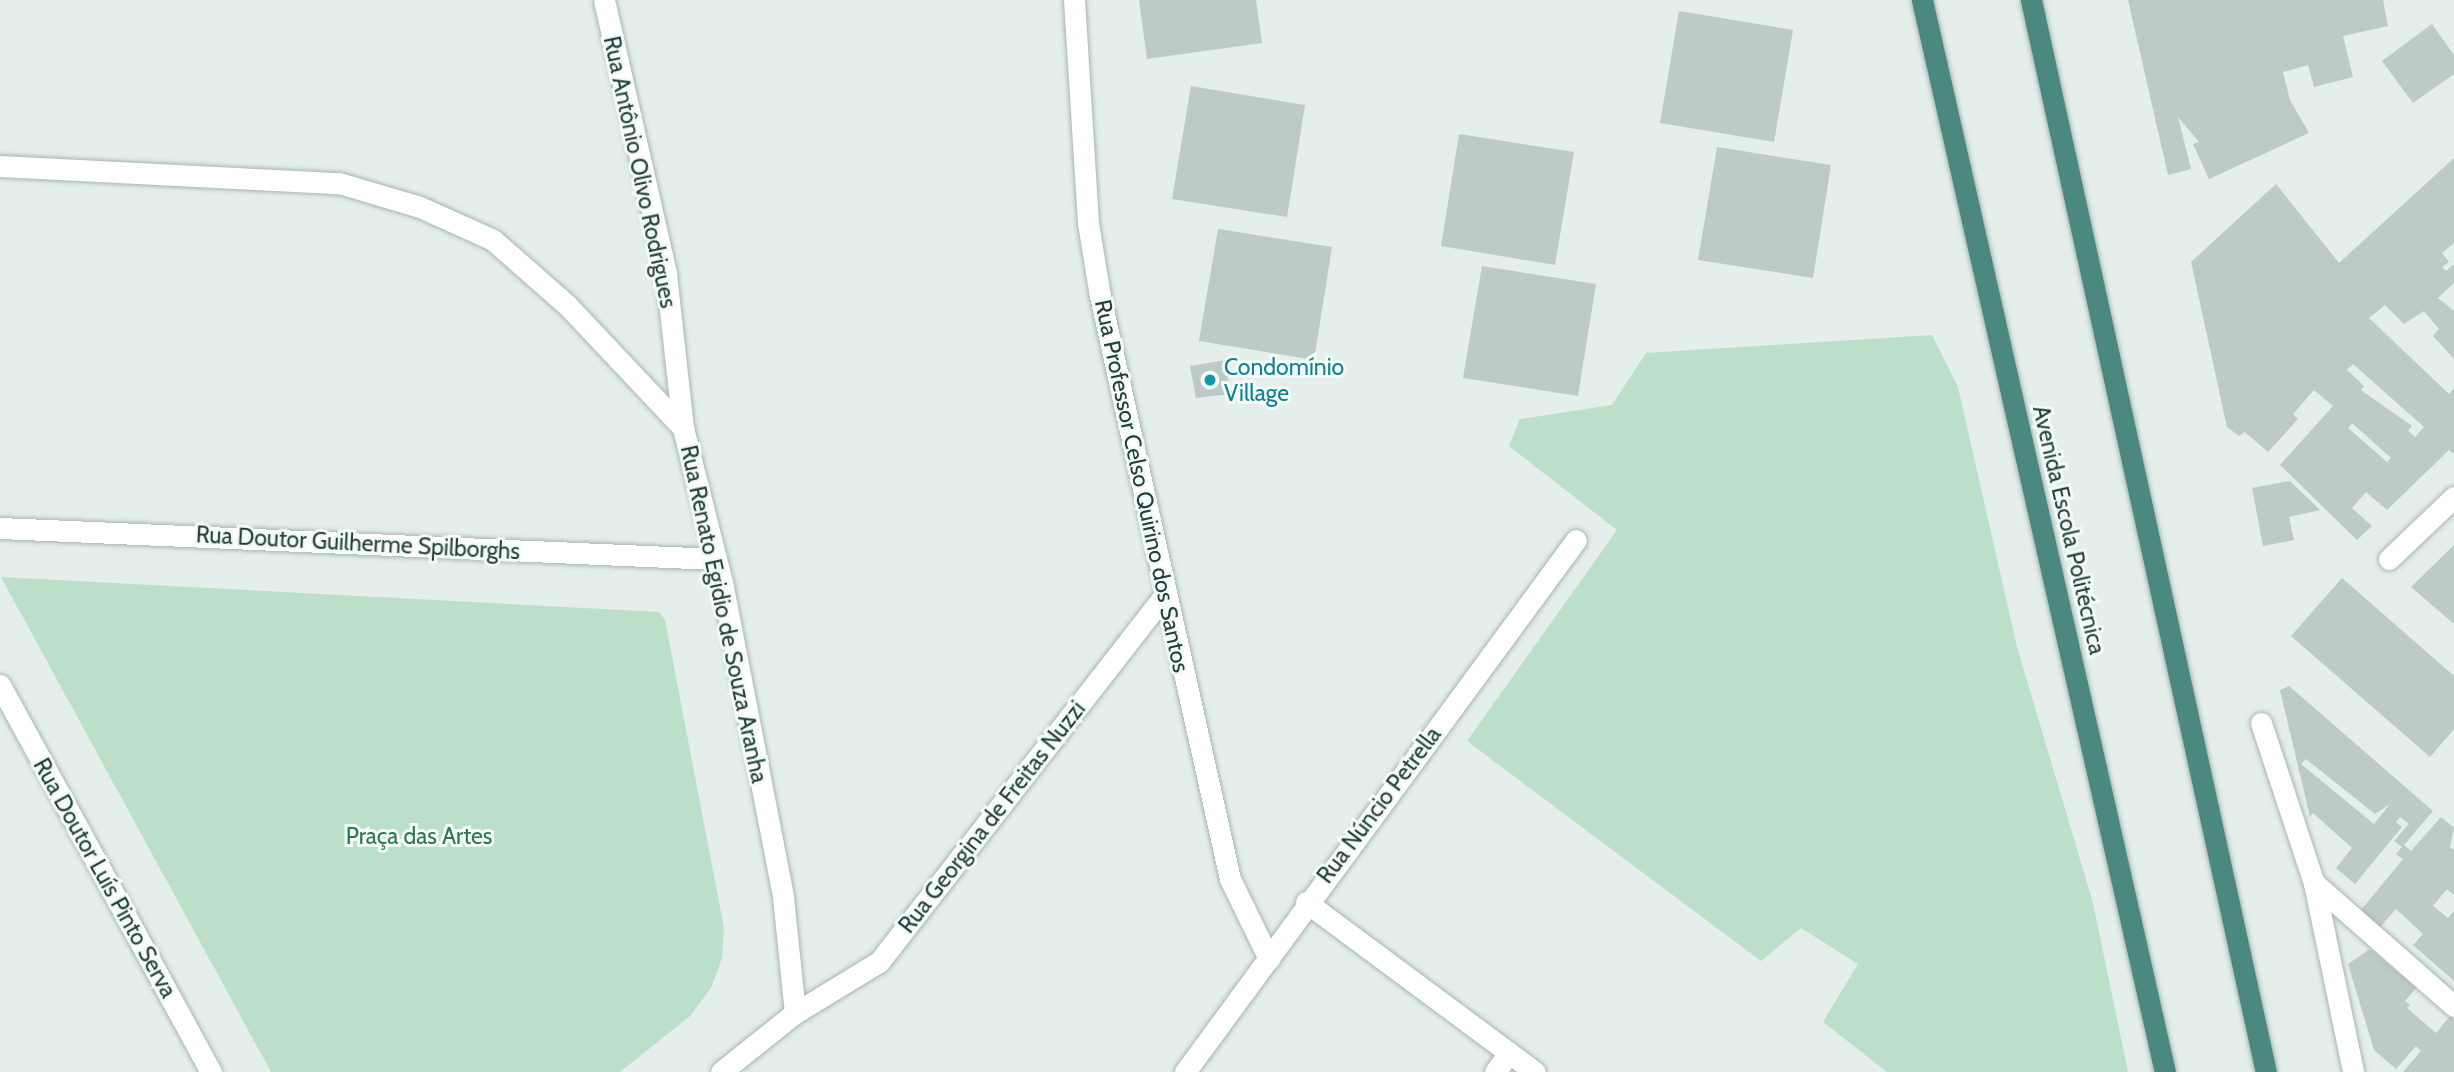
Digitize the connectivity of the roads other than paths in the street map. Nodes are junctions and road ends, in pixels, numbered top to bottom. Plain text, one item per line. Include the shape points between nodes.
1 (604, 0) edge
2 (1074, 0) edge
3 (1922, 0) edge
4 (2031, 0) edge
5 (0, 166) edge
6 (683, 428) junction
7 (2454, 496) edge
8 (0, 528) edge
9 (1576, 540) dead end
10 (716, 559) junction
11 (2389, 559) dead end
12 (1166, 595) junction
13 (0, 685) edge
14 (2261, 723) dead end
15 (2314, 883) junction
16 (1306, 902) junction
17 (1269, 960) junction
18 (2454, 1006) edge
19 (795, 1013) junction
20 (1509, 1053) junction
21 (211, 1072) edge
22 (721, 1072) edge
23 (1185, 1072) edge
24 (1495, 1072) edge
25 (1535, 1072) edge
26 (2165, 1072) edge
27 (2266, 1072) edge
28 (2353, 1072) edge

1 - 6 street, Rua Antônio Olivo Rodrigues via 666,274
2 - 12 street, Rua Professor Celso Quirino dos Santos via 1092,247
3 - 26 highway, Avenida Escola Politécnica
4 - 27 highway
5 - 6 street, Rua Renato Egidio de Souza Aranha via 339,183 420,207 493,240 568,306
6 - 10 street, Rua Renato Egidio de Souza Aranha
7 - 11 street
8 - 10 street, Rua Doutor Guilherme Spilborghs
9 - 16 street, Rua Núncio Petrella
10 - 19 street, Rua Renato Egidio de Souza Aranha via 783,897
12 - 17 street, Rua Professor Celso Quirino dos Santos via 1230,879
12 - 19 street, Rua Georgina de Freitas Nuzzi via 878,962
13 - 21 street, Rua Doutor Luís Pinto Serva
14 - 15 street
15 - 18 street
15 - 28 street
16 - 17 street, Rua Núncio Petrella
16 - 20 street
17 - 23 street, Rua Núncio Petrella
19 - 22 street
20 - 24 street
20 - 25 street

